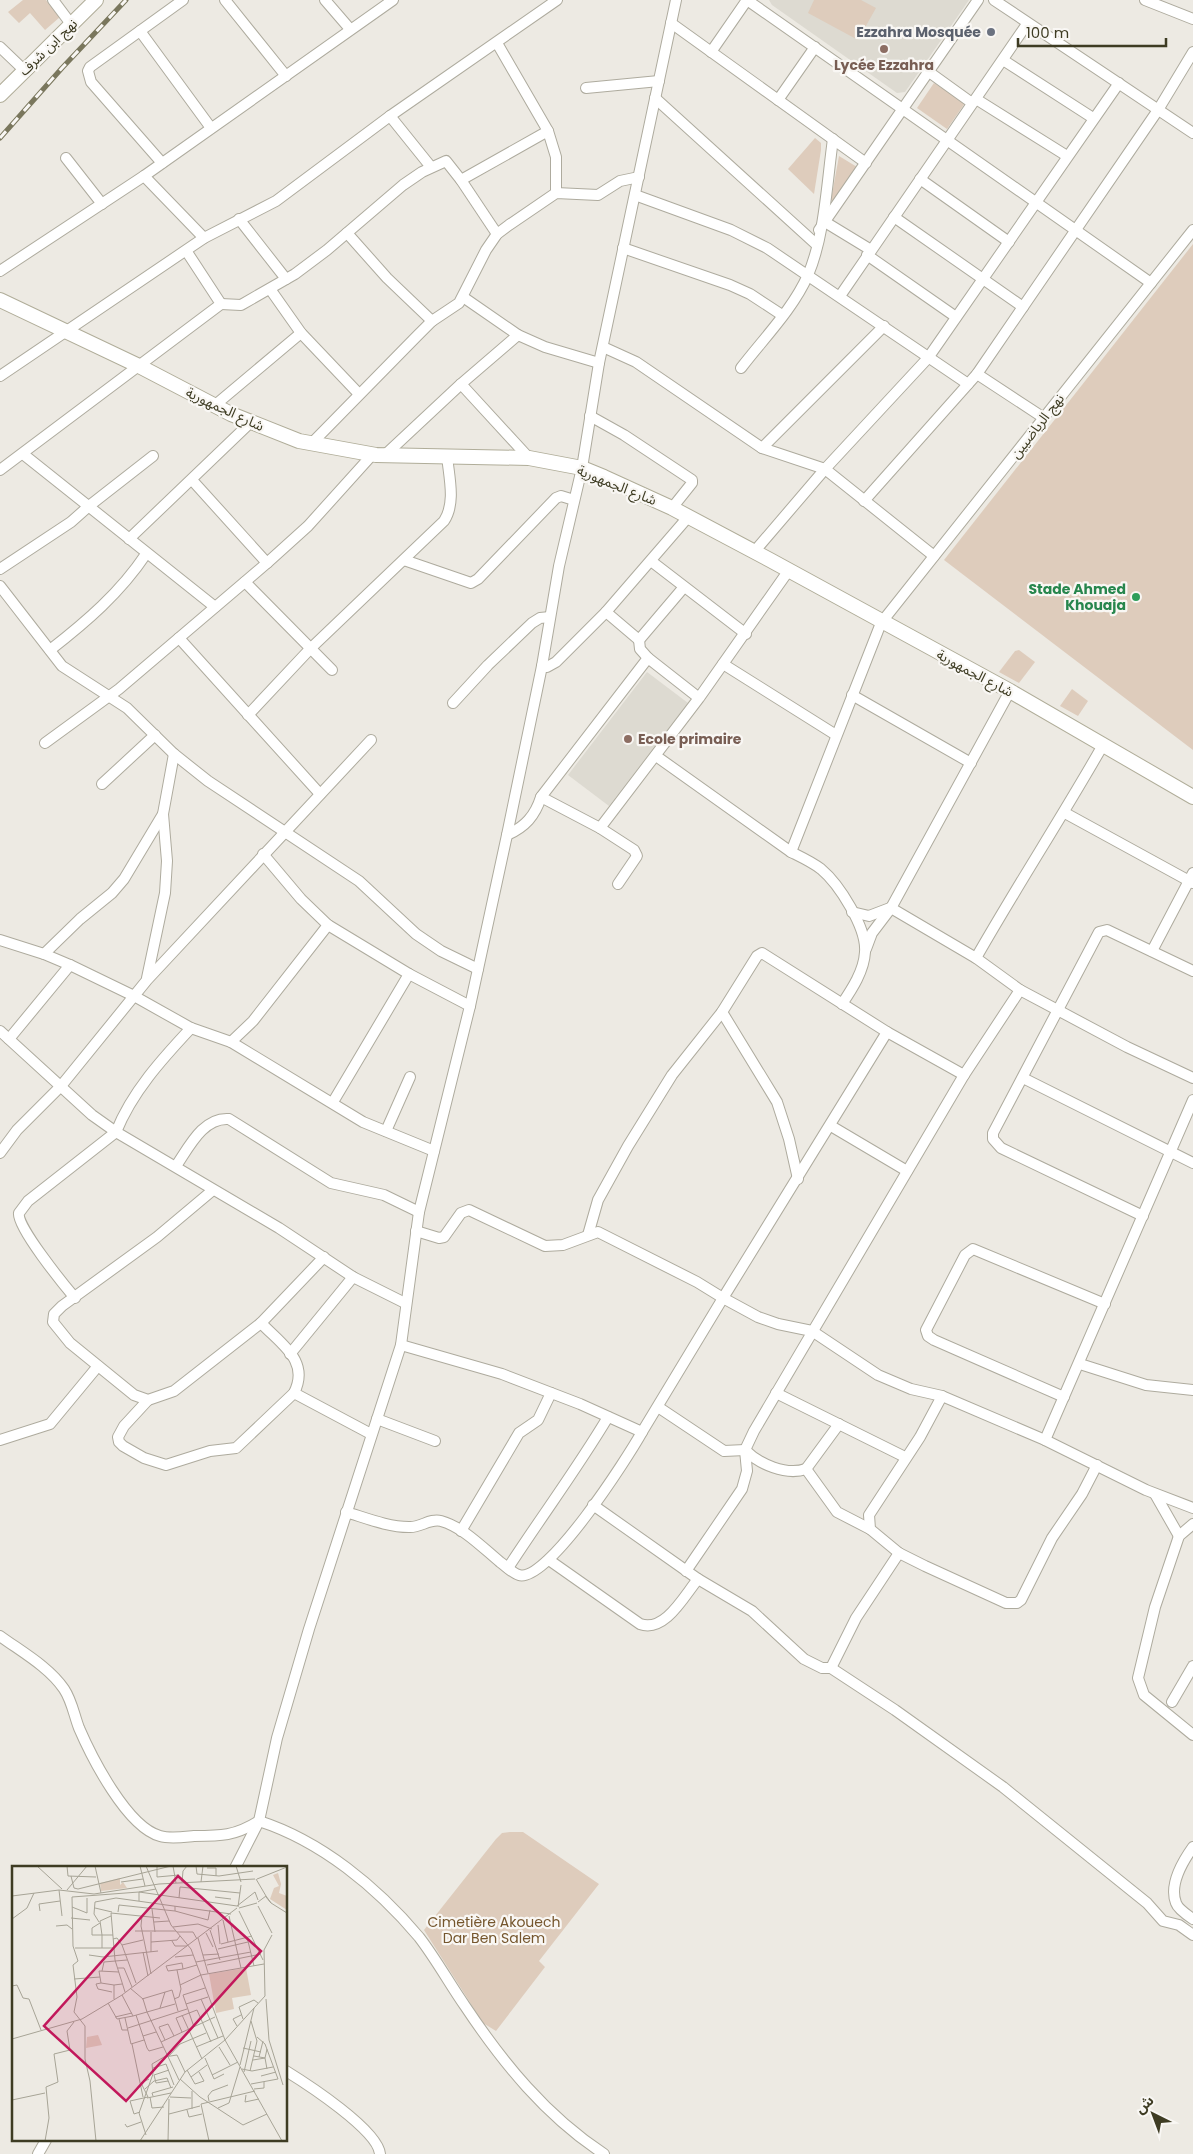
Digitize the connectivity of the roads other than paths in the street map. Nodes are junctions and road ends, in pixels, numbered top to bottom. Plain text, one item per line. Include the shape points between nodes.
1 (53, 0) edge
2 (96, 0) edge
3 (183, 0) edge
4 (225, 0) edge
5 (325, 0) edge
6 (392, 0) edge
7 (557, 0) edge
8 (676, 0) edge
9 (747, 0) edge
10 (978, 0) edge
11 (994, 0) edge
12 (1145, 0) edge
13 (1193, 19) edge
14 (671, 23) junction
15 (71, 24) junction
16 (1027, 24) junction
17 (350, 30) junction
18 (140, 31) junction
19 (497, 43) junction
20 (0, 47) edge
21 (815, 47) junction
22 (711, 52) junction
23 (1193, 52) edge
24 (1002, 60) junction
25 (24, 70) junction
26 (928, 72) junction
27 (286, 76) junction
28 (659, 81) junction
29 (1120, 83) junction
30 (586, 88) dead end
31 (0, 95) edge
32 (655, 98) junction
33 (778, 100) junction
34 (974, 101) junction
35 (903, 109) junction
36 (1158, 110) junction
37 (390, 116) junction
38 (1093, 118) junction
39 (211, 128) junction
40 (548, 131) junction
41 (1193, 133) edge
42 (833, 139) junction
43 (947, 140) junction
44 (1067, 156) junction
45 (66, 158) dead end
46 (162, 163) junction
47 (866, 163) junction
48 (431, 168) junction
49 (144, 176) junction
50 (639, 177) junction
51 (920, 179) junction
52 (461, 180) junction
53 (556, 193) junction
54 (635, 195) junction
55 (1036, 203) junction
56 (102, 204) junction
57 (894, 217) junction
58 (239, 219) junction
59 (822, 226) junction
60 (1076, 230) junction
61 (1193, 230) edge
62 (347, 233) junction
63 (497, 234) junction
64 (204, 238) junction
65 (1009, 242) junction
66 (817, 245) junction
67 (623, 248) junction
68 (186, 252) junction
69 (869, 253) junction
70 (0, 271) edge
71 (808, 275) junction
72 (286, 279) junction
73 (983, 280) junction
74 (1151, 283) junction
75 (270, 289) junction
76 (840, 296) junction
77 (463, 297) junction
78 (0, 300) edge
79 (221, 304) junction
80 (1023, 307) junction
81 (782, 315) junction
82 (956, 317) junction
83 (432, 321) junction
84 (884, 326) junction
85 (67, 332) junction
86 (301, 333) junction
87 (518, 334) junction
88 (602, 347) junction
89 (928, 358) junction
90 (599, 363) junction
91 (139, 366) junction
92 (741, 368) dead end
93 (977, 374) junction
94 (0, 376) edge
95 (461, 384) junction
96 (968, 384) junction
97 (359, 394) junction
98 (214, 406) junction
99 (590, 416) junction
100 (1044, 418) junction
101 (250, 423) junction
102 (311, 444) junction
103 (762, 448) junction
104 (23, 454) junction
105 (379, 455) junction
106 (154, 456) dead end
107 (447, 456) junction
108 (529, 458) junction
109 (582, 468) junction
110 (825, 469) junction
111 (0, 470) edge
112 (192, 480) junction
113 (574, 500) junction
114 (864, 501) junction
115 (88, 506) junction
116 (672, 508) junction
117 (689, 516) junction
118 (129, 539) junction
119 (754, 552) junction
120 (146, 554) junction
121 (934, 556) junction
122 (404, 560) junction
123 (651, 561) junction
124 (267, 563) junction
125 (0, 569) edge
126 (789, 570) junction
127 (245, 582) junction
128 (0, 586) edge
129 (684, 587) junction
130 (215, 607) junction
131 (606, 612) junction
132 (550, 617) junction
133 (881, 623) junction
134 (746, 634) junction
135 (179, 638) junction
136 (639, 640) junction
137 (310, 649) junction
138 (50, 650) junction
139 (648, 658) junction
140 (724, 664) junction
141 (542, 666) junction
142 (332, 670) dead end
143 (1010, 691) junction
144 (852, 695) junction
145 (110, 696) junction
146 (699, 698) junction
147 (453, 703) dead end
148 (248, 715) junction
149 (836, 735) junction
150 (155, 736) junction
151 (371, 740) dead end
152 (45, 743) dead end
153 (1102, 745) junction
154 (174, 754) junction
155 (656, 756) junction
156 (971, 763) junction
157 (102, 784) dead end
158 (320, 794) junction
159 (541, 797) junction
160 (1193, 797) edge
161 (1065, 813) junction
162 (163, 814) junction
163 (600, 828) junction
164 (286, 830) junction
165 (507, 835) junction
166 (791, 852) junction
167 (263, 854) junction
168 (1192, 879) edge
169 (618, 884) dead end
170 (891, 908) junction
171 (852, 912) junction
172 (328, 925) junction
173 (0, 940) edge
174 (1152, 951) junction
175 (865, 953) junction
176 (44, 954) junction
177 (976, 958) junction
178 (70, 965) junction
179 (478, 969) junction
180 (1193, 971) edge
181 (409, 974) junction
182 (147, 980) junction
183 (1020, 990) junction
184 (134, 996) junction
185 (842, 1004) junction
186 (470, 1006) junction
187 (1056, 1010) junction
188 (722, 1012) junction
189 (191, 1028) junction
190 (887, 1032) junction
191 (3, 1034) edge
192 (230, 1042) junction
193 (964, 1075) junction
194 (410, 1077) dead end
195 (1022, 1078) junction
196 (1193, 1078) edge
197 (61, 1086) junction
198 (1193, 1100) edge
199 (333, 1102) junction
200 (830, 1126) junction
201 (386, 1131) junction
202 (116, 1132) junction
203 (434, 1151) junction
204 (0, 1153) edge
205 (1170, 1153) junction
206 (1193, 1163) edge
207 (176, 1166) junction
208 (907, 1171) junction
209 (798, 1179) junction
210 (212, 1190) junction
211 (419, 1212) junction
212 (1142, 1216) junction
213 (416, 1231) junction
214 (588, 1235) junction
215 (324, 1257) junction
216 (353, 1277) junction
217 (75, 1298) junction
218 (723, 1298) junction
219 (405, 1303) junction
220 (1106, 1304) junction
221 (261, 1323) junction
222 (812, 1331) junction
223 (401, 1345) junction
224 (290, 1354) junction
225 (1080, 1364) junction
226 (98, 1366) junction
227 (1193, 1390) edge
228 (294, 1393) junction
229 (551, 1393) junction
230 (776, 1393) junction
231 (942, 1396) junction
232 (1064, 1397) junction
233 (148, 1400) junction
234 (658, 1407) junction
235 (608, 1417) junction
236 (377, 1419) junction
237 (839, 1424) junction
238 (642, 1432) junction
239 (371, 1434) junction
240 (0, 1440) edge
241 (1045, 1440) junction
242 (435, 1441) dead end
243 (745, 1450) junction
244 (905, 1457) junction
245 (1097, 1465) junction
246 (806, 1469) junction
247 (1154, 1494) junction
248 (593, 1505) junction
249 (1193, 1508) edge
250 (346, 1512) junction
251 (1193, 1524) edge
252 (870, 1529) junction
253 (461, 1531) junction
254 (1179, 1536) junction
255 (900, 1552) junction
256 (550, 1560) junction
257 (508, 1568) junction
258 (686, 1571) junction
259 (698, 1579) junction
260 (0, 1636) edge
261 (1193, 1666) edge
262 (831, 1668) junction
263 (1172, 1702) dead end
264 (1193, 1735) edge
265 (258, 1821) junction
266 (1193, 1847) edge
267 (236, 1866) edge
268 (1193, 1919) edge
269 (1193, 1935) edge
270 (288, 2072) edge
271 (45, 2142) edge
272 (38, 2154) edge
273 (380, 2154) edge
274 (604, 2154) edge

1 - 15 street
2 - 15 main road, نهج ابن شرف
3 - 18 street
4 - 27 street
5 - 17 street
6 - 17 street
7 - 19 street
8 - 14 street
9 - 21 street
9 - 22 street
10 - 26 street
11 - 16 street
12 - 13 street
14 - 22 street
14 - 28 street
15 - 25 main road, نهج ابن شرف
16 - 24 street
16 - 29 street
17 - 27 street
18 - 39 street
18 - 46 street via 90,67 89,76
19 - 37 street
19 - 40 street
20 - 25 street
21 - 33 street
21 - 35 street
22 - 33 street
23 - 36 street
24 - 34 street
24 - 38 street
25 - 31 main road, نهج ابن شرف
26 - 34 street
26 - 35 street
27 - 39 street
28 - 30 street
28 - 32 street
29 - 36 street
29 - 38 street
32 - 50 street
32 - 66 street
33 - 42 street
34 - 43 street
34 - 44 street
35 - 43 street
35 - 47 street
36 - 41 street
36 - 60 street
37 - 48 street
37 - 58 street via 276,200
38 - 44 street
39 - 46 street
40 - 52 street
40 - 53 street via 556,157
42 - 47 street
42 - 59 street
43 - 51 street
43 - 55 street
44 - 55 street
45 - 56 street
46 - 49 street
47 - 59 street
48 - 52 street via 446,161
48 - 62 street via 403,185
49 - 56 street
49 - 64 street
50 - 53 street via 620,181 598,195
50 - 54 street
51 - 57 street
51 - 65 street
52 - 63 street
53 - 63 street
54 - 67 street
54 - 71 street via 748,238
55 - 60 street
55 - 65 street
56 - 70 street
57 - 69 street
57 - 73 street
58 - 64 street
58 - 72 street
59 - 66 street
59 - 69 street
60 - 74 street
60 - 80 street
61 - 74 street, نهج الرياضيين
62 - 72 street
62 - 83 street
63 - 77 street
64 - 68 street
65 - 73 street
66 - 71 street
67 - 81 street via 730,285
67 - 88 street
68 - 79 street
68 - 85 street
69 - 76 street
69 - 82 street
71 - 76 street
71 - 81 street
72 - 75 street
73 - 80 street
73 - 82 street
74 - 100 street, نهج الرياضيين
75 - 79 street via 235,307
75 - 86 street
76 - 84 street
77 - 83 street via 453,308
77 - 87 street
78 - 85 main road, شارع الجمهورية
79 - 91 street
80 - 93 street
81 - 92 street
82 - 89 street
83 - 97 street
84 - 89 street
84 - 103 street
85 - 91 main road, شارع الجمهورية
85 - 94 street
86 - 97 street
86 - 98 street
87 - 90 street via 545,347
87 - 95 street
88 - 90 street
88 - 103 street via 636,362
89 - 96 street
89 - 110 street
90 - 99 street
91 - 98 main road, شارع الجمهورية
91 - 104 street
93 - 96 street
93 - 100 street
95 - 105 street
95 - 108 street
96 - 114 street
97 - 102 street
98 - 101 main road, شارع الجمهورية
99 - 109 street
99 - 116 street via 692,480
100 - 121 street, نهج الرياضيين
101 - 102 main road, شارع الجمهورية
101 - 112 street
102 - 105 main road, شارع الجمهورية
103 - 110 street
104 - 111 street
104 - 115 street
105 - 107 main road, شارع الجمهورية
105 - 124 street
106 - 115 street
107 - 108 main road, شارع الجمهورية
107 - 122 street via 449,513
108 - 109 main road, شارع الجمهورية
109 - 113 street
109 - 116 main road, شارع الجمهورية
110 - 114 street
110 - 119 street
112 - 118 street
112 - 124 street
113 - 122 street via 561,496 556,498 471,583
113 - 132 street
114 - 121 street
115 - 118 street
115 - 125 street via 72,522
116 - 117 main road, شارع الجمهورية
117 - 119 main road, شارع الجمهورية
117 - 123 street
118 - 120 street
119 - 126 main road, شارع الجمهورية
120 - 130 street
120 - 138 street via 111,598
121 - 133 street, نهج الرياضيين
122 - 137 street
123 - 129 street
123 - 131 street
124 - 127 street
126 - 133 main road, شارع الجمهورية
126 - 134 street
127 - 130 street
127 - 137 street
128 - 138 street
129 - 134 street
129 - 136 street
130 - 135 street
131 - 136 street
131 - 141 street via 556,662
132 - 141 street
132 - 147 street via 532,623
133 - 143 main road, شارع الجمهورية
133 - 144 street, نهج الرياضيين
134 - 140 street
135 - 145 street
135 - 148 street
136 - 139 street via 642,652
137 - 142 street
137 - 148 street
138 - 145 street via 62,666
139 - 146 street
139 - 159 street
140 - 146 street
140 - 149 street
141 - 165 street
143 - 153 main road, شارع الجمهورية
143 - 156 street
144 - 149 street, نهج الرياضيين
144 - 156 street
145 - 150 street
145 - 152 street
146 - 155 street
148 - 158 street
149 - 166 street, نهج الرياضيين
150 - 154 street
150 - 157 street
151 - 158 street
153 - 160 main road, شارع الجمهورية
153 - 161 street
154 - 162 street
154 - 164 street via 208,781
155 - 163 street
155 - 166 street
156 - 170 street
158 - 164 street
159 - 163 street
159 - 165 street via 531,819
161 - 168 street
161 - 177 street
162 - 176 street via 124,879
162 - 182 street via 167,861 165,894
163 - 169 street via 634,850 637,856
164 - 167 street
164 - 179 street via 359,881 416,934
165 - 179 street
166 - 171 street via 822,870
167 - 172 street
167 - 182 street
168 - 174 street
170 - 171 street via 869,916
170 - 175 street via 872,933
170 - 177 street
171 - 175 street via 861,928
172 - 181 street
172 - 192 street via 253,1021
173 - 176 street
174 - 180 street
174 - 187 street via 1107,930 1099,932
175 - 185 street via 857,981
176 - 178 street
177 - 183 street
178 - 184 street
178 - 191 street
179 - 186 street
181 - 186 street
181 - 199 street
182 - 184 street
183 - 187 street
183 - 193 street
184 - 189 street
184 - 197 street
185 - 188 street via 762,953
185 - 190 street
186 - 203 street
187 - 195 street
187 - 196 street
188 - 209 street via 777,1102
188 - 214 street via 672,1075 628,1146 598,1200
189 - 192 street
189 - 202 street via 159,1062 122,1117
190 - 193 street
190 - 200 street
191 - 197 street
192 - 199 street
193 - 208 street
194 - 201 street
195 - 205 street
195 - 212 street via 993,1133 995,1144
197 - 202 street
197 - 204 street via 17,1130
198 - 205 street
199 - 201 street via 363,1122
200 - 208 street
200 - 209 street
201 - 203 street
202 - 207 street
202 - 217 street via 28,1202 18,1214 41,1255
203 - 211 street
205 - 206 street
205 - 212 street
207 - 210 street
207 - 211 street via 205,1126 230,1119 331,1183 384,1195
208 - 222 street
209 - 218 street
210 - 215 street
210 - 217 street via 157,1238
211 - 213 street
212 - 220 street
213 - 214 street via 444,1237 461,1213 469,1210 545,1246 563,1246
213 - 219 street
214 - 218 street via 601,1232
215 - 216 street
215 - 221 street
216 - 219 street
216 - 224 street
217 - 226 street via 54,1314 53,1322 70,1343
218 - 222 street via 758,1317
218 - 234 street
219 - 223 street
220 - 225 street
220 - 232 street via 972,1249 965,1255 926,1330 934,1340
221 - 224 street
221 - 233 street via 174,1391
222 - 230 street
222 - 231 street via 878,1375 910,1389
223 - 229 street via 502,1374
223 - 236 street
224 - 228 street via 300,1372
225 - 227 street via 1146,1385
225 - 232 street
226 - 233 street via 134,1395
226 - 240 street via 50,1424
228 - 233 street via 236,1448 210,1451 166,1465 144,1458 119,1442 124,1426
228 - 239 street
229 - 235 street
229 - 253 street via 538,1420 519,1433
230 - 237 street
230 - 243 street
231 - 241 street
231 - 244 street
232 - 241 street
234 - 238 street
234 - 243 street via 724,1451
235 - 238 street
235 - 257 street via 578,1468
236 - 239 street
236 - 242 street
237 - 244 street
237 - 246 street
238 - 248 street
239 - 250 street
241 - 245 street
243 - 246 street via 766,1465 790,1470
243 - 258 street via 747,1472 742,1490
244 - 252 street via 869,1515
245 - 247 street
245 - 255 street via 1017,1603 1006,1603 982,1593
246 - 252 street via 837,1512
247 - 249 street
247 - 254 street
248 - 256 street
248 - 258 street
250 - 253 street via 401,1527 442,1521
250 - 265 street via 280,1730
251 - 254 street
252 - 255 street
253 - 257 street
254 - 264 street via 1155,1607 1138,1678 1144,1695
255 - 262 street via 856,1618
256 - 257 street via 538,1570 522,1576
256 - 259 street via 640,1624 650,1627 661,1623
258 - 259 street
259 - 262 street via 762,1618 804,1659 822,1668
260 - 265 street via 57,1679 66,1692 94,1758 129,1812 150,1832 169,1837 230,1836
261 - 263 street
262 - 269 street via 1003,1787 1147,1903 1163,1921 1179,1925
265 - 267 street
265 - 274 street via 293,1834 333,1856 392,1910 434,1957 490,2043 520,2080 560,2121
266 - 268 street via 1180,1868 1175,1897 1178,1907
270 - 273 street via 357,2123 378,2145
271 - 272 street

